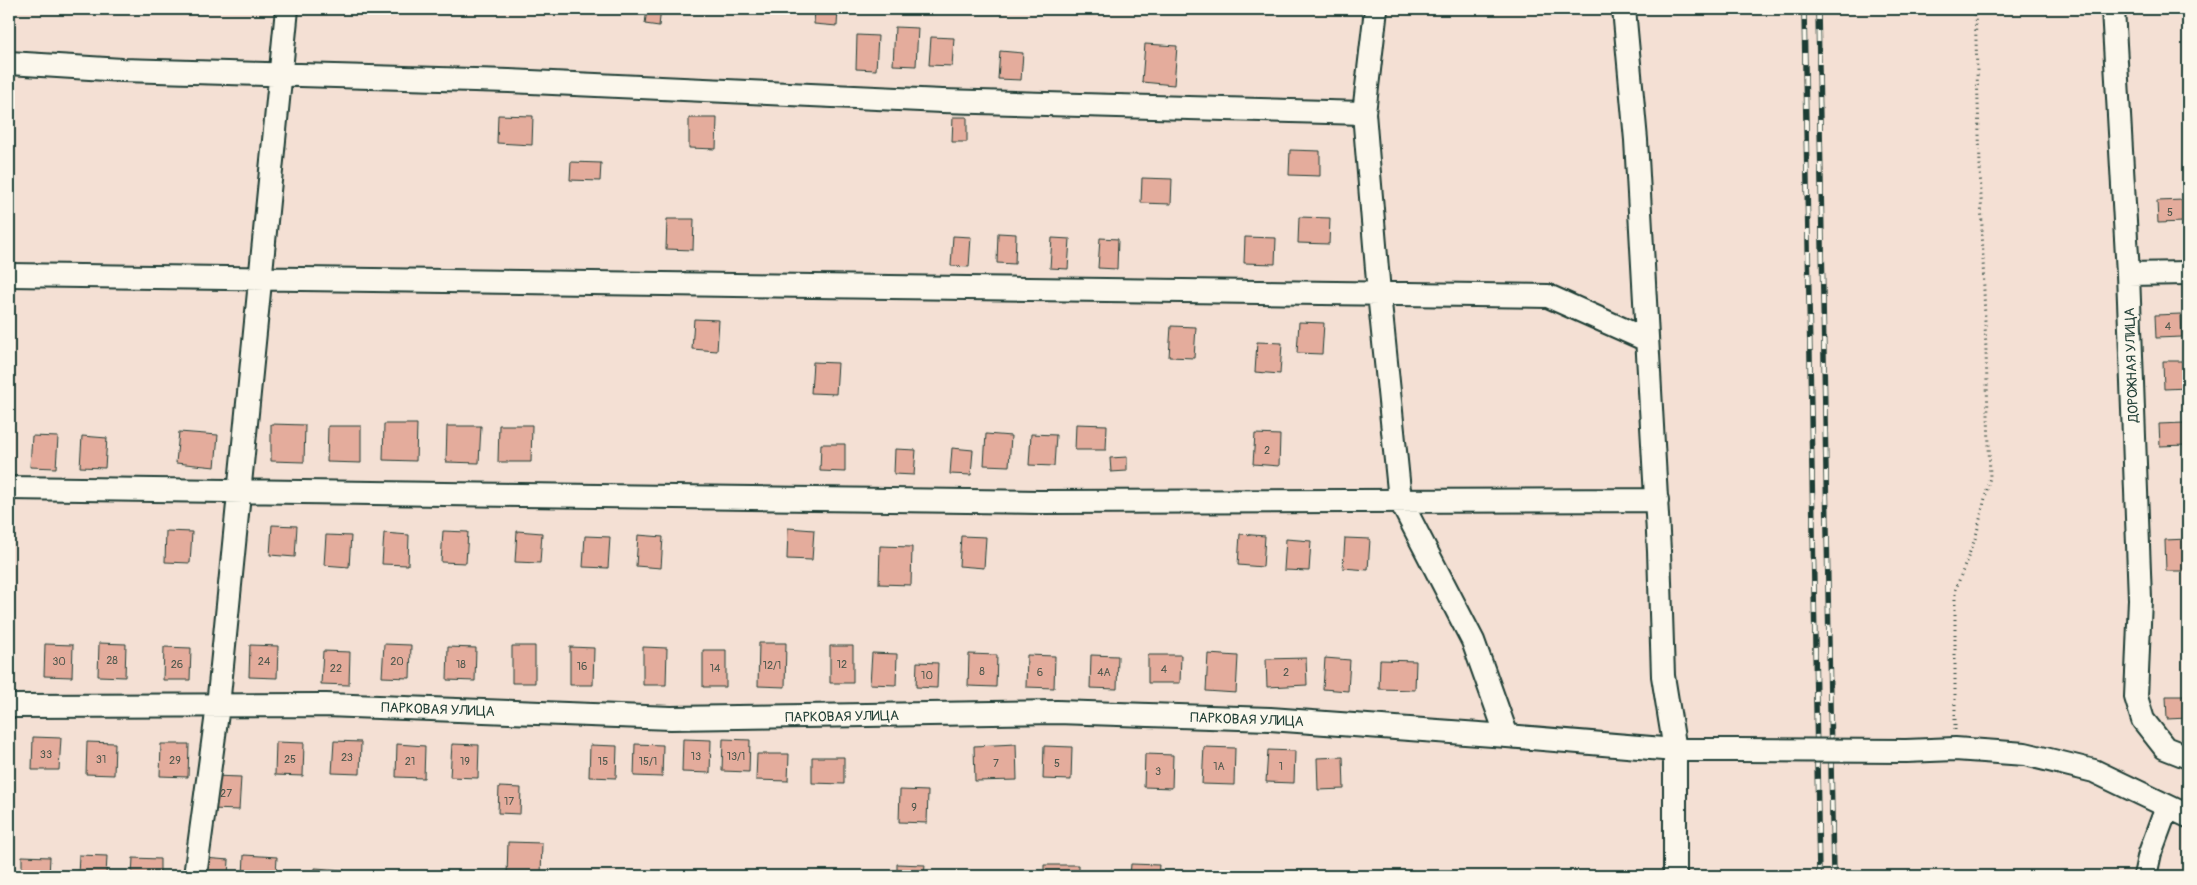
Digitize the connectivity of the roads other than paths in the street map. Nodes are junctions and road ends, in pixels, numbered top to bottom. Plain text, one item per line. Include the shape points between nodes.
1 (287, 9) edge
2 (1376, 9) edge
3 (1624, 9) edge
4 (2113, 9) edge
5 (9, 63) edge
6 (282, 75) junction
7 (1364, 113) junction
8 (2188, 273) edge
9 (2128, 274) junction
10 (9, 275) edge
11 (260, 277) junction
12 (1379, 294) junction
13 (1648, 340) junction
14 (9, 488) edge
15 (241, 492) junction
16 (1400, 500) junction
17 (1657, 500) junction
18 (9, 706) edge
19 (218, 706) junction
20 (1507, 736) junction
21 (1675, 750) junction
22 (2188, 757) edge
23 (2167, 807) junction
24 (2188, 816) edge
25 (195, 876) edge
26 (1675, 876) edge
27 (2145, 876) edge

1 - 6 street
2 - 7 street
3 - 13 street
4 - 9 street, ДОРОЖНАЯ УЛИЦА
5 - 6 street
6 - 7 street
6 - 11 street
7 - 12 street
8 - 9 street
9 - 22 street, ДОРОЖНАЯ УЛИЦА via 2140,599 2136,697 2143,720 2165,748
10 - 11 street
11 - 12 street
11 - 15 street
12 - 13 street via 1548,296
12 - 16 street
13 - 17 street
14 - 15 street
15 - 16 street via 1039,502
15 - 19 street
16 - 17 street
16 - 20 street via 1473,641
17 - 21 street via 1663,676
18 - 19 street, ПАРКОВАЯ УЛИЦА
19 - 20 street, ПАРКОВАЯ УЛИЦА via 326,705 671,718 1057,712 1270,719
19 - 25 street
20 - 21 street, ПАРКОВАЯ УЛИЦА
21 - 23 street, ПАРКОВАЯ УЛИЦА, bridge via 1955,749 2025,754 2094,771
21 - 26 street
23 - 24 street, ПАРКОВАЯ УЛИЦА
23 - 27 street

